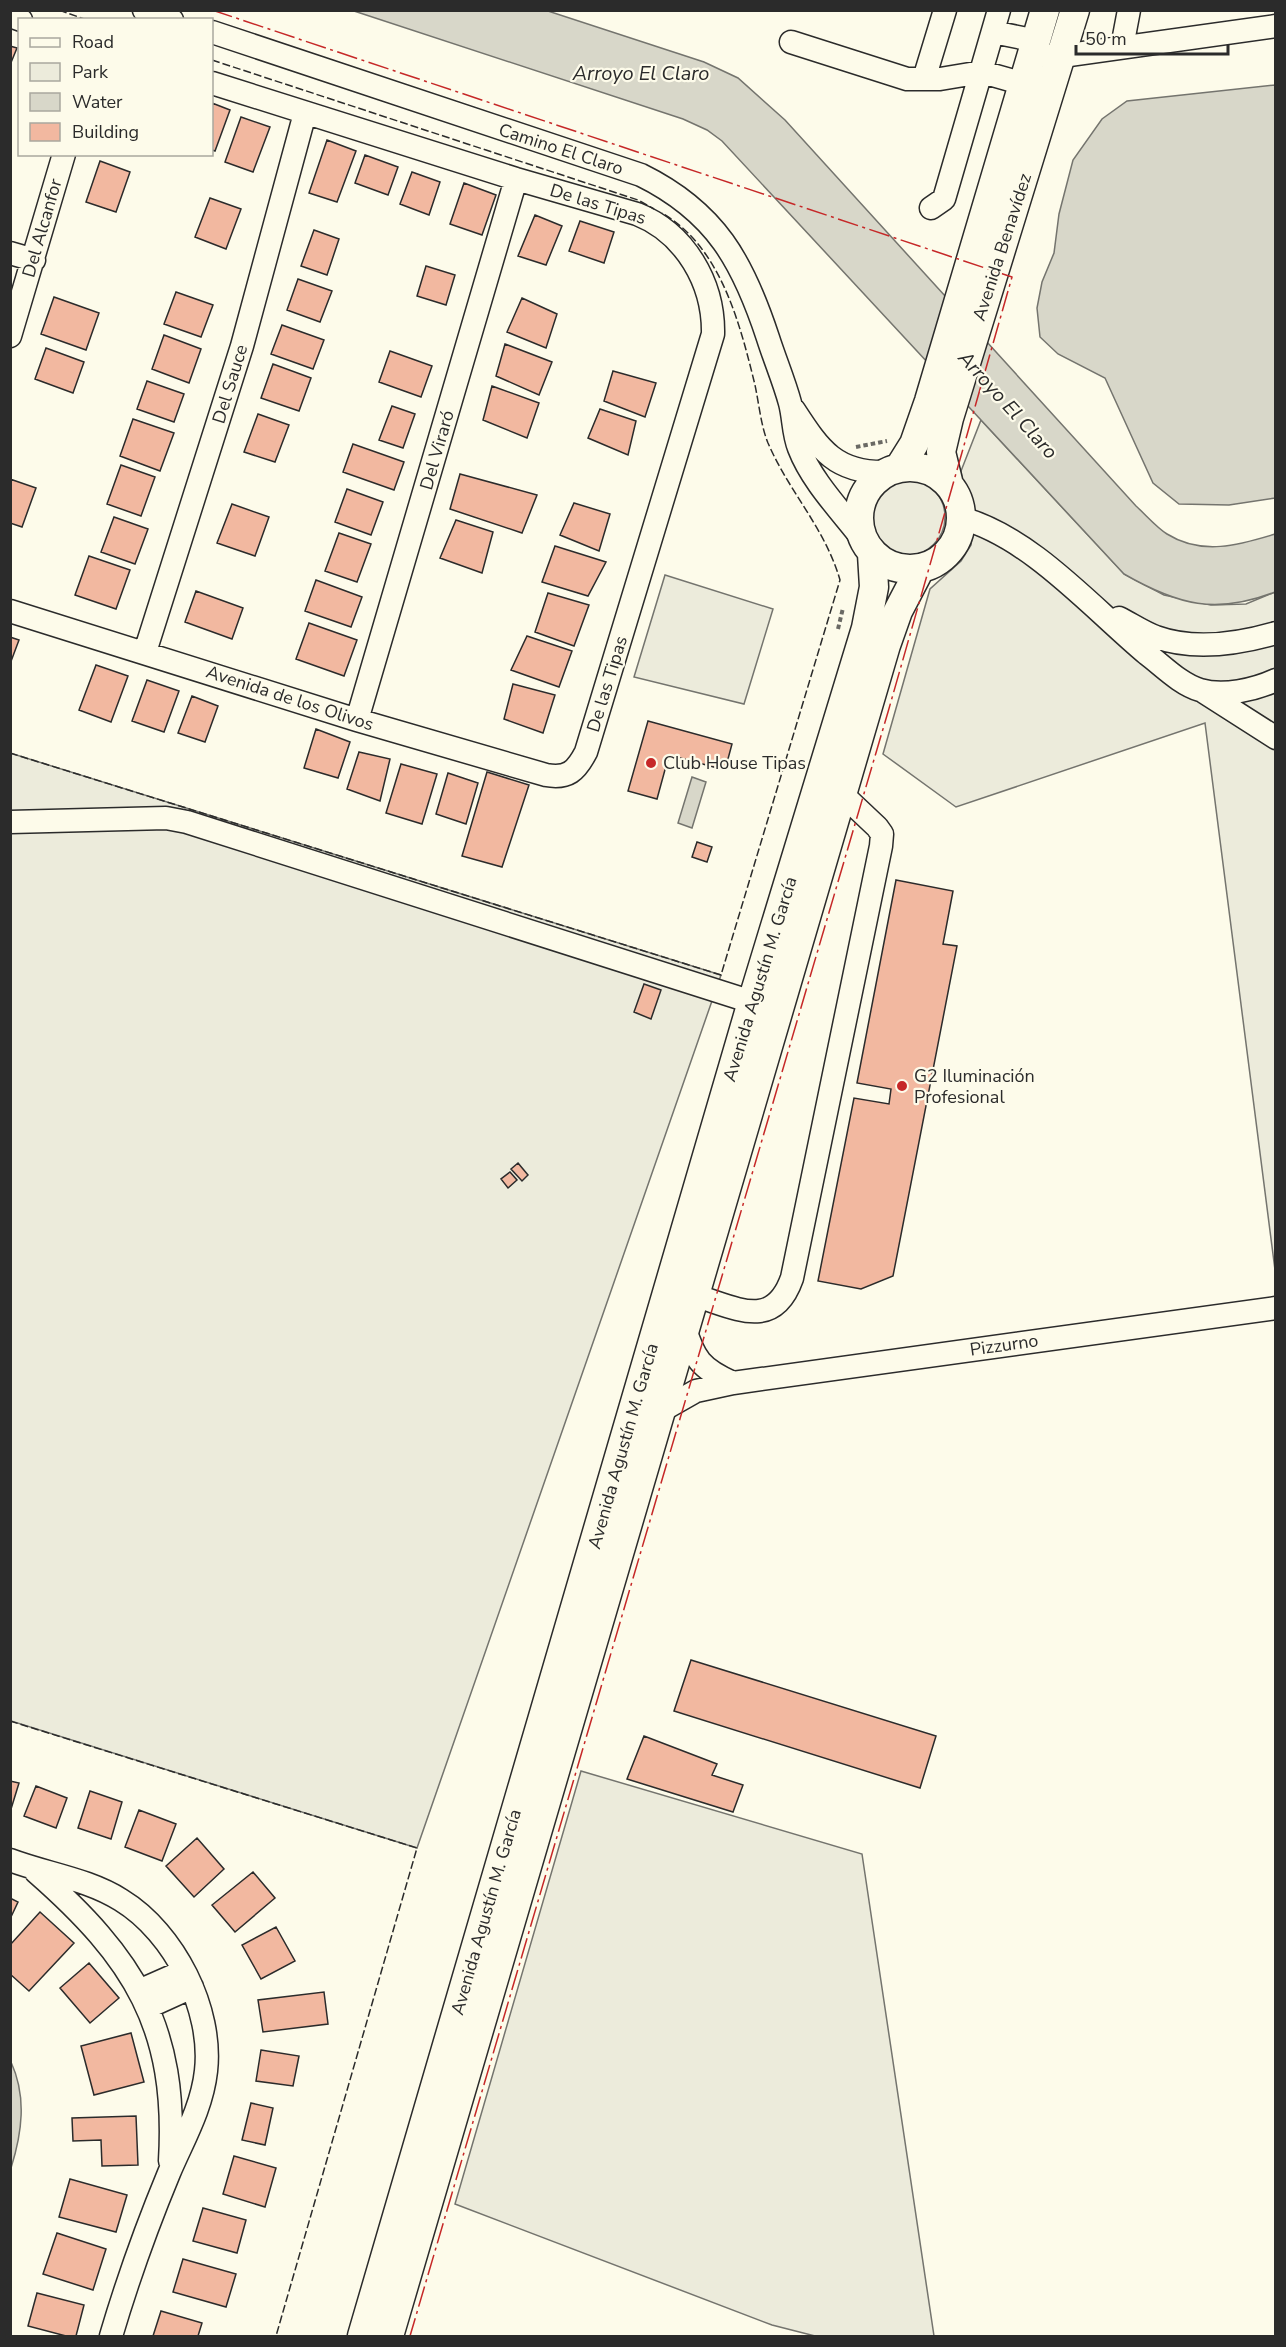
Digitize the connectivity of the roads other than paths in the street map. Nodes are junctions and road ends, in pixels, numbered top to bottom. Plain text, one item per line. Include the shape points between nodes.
1 (144, 10) edge
2 (945, 10) edge
3 (1045, 10) edge
4 (1075, 10) edge
5 (1129, 10) edge
6 (166, 18) edge
7 (996, 21) edge
8 (1275, 26) edge
9 (213, 32) edge
10 (791, 42) dead end
11 (1122, 47) junction
12 (1035, 48) junction
13 (1062, 56) junction
14 (982, 72) junction
15 (924, 79) junction
16 (213, 83) edge
17 (1024, 84) junction
18 (305, 113) junction
19 (63, 156) edge
20 (516, 179) junction
21 (931, 208) dead end
22 (10, 253) edge
23 (34, 260) junction
24 (10, 336) edge
25 (790, 404) junction
26 (939, 410) junction
27 (893, 470) junction
28 (949, 485) junction
29 (961, 518) junction
30 (868, 548) junction
31 (920, 569) junction
32 (1092, 604) junction
33 (10, 611) edge
34 (1275, 633) edge
35 (145, 652) junction
36 (1275, 680) edge
37 (1200, 690) junction
38 (357, 720) junction
39 (1275, 738) edge
40 (571, 774) joint
41 (842, 794) junction
42 (10, 822) edge
43 (753, 1002) junction
44 (693, 1295) junction
45 (1275, 1308) edge
46 (684, 1326) junction
47 (733, 1383) junction
48 (659, 1412) junction
49 (21, 1864) edge
50 (188, 1979) junction
51 (145, 1998) junction
52 (169, 2172) junction
53 (111, 2337) edge
54 (362, 2337) edge
55 (389, 2337) edge

1 - 6 street
2 - 15 street
3 - 12 main road, Avenida Benavídez
4 - 13 main road, Avenida Benavídez
5 - 11 street
7 - 12 street
7 - 14 street
8 - 11 street
9 - 25 street, Camino El Claro via 641,175 675,194 714,228 737,260 755,300
10 - 15 street via 907,79
11 - 13 street
12 - 13 street
12 - 17 main road, Avenida Benavídez
13 - 26 main road, Avenida Benavídez via 980,313
14 - 15 street
14 - 17 street
14 - 21 street via 944,199
16 - 18 street, De las Tipas
17 - 26 main road, Avenida Benavídez via 960,290
18 - 20 street, De las Tipas
18 - 35 street, Del Sauce via 242,346
19 - 23 street, Del Alcanfor
20 - 38 street, Del Viraró
20 - 40 street, De las Tipas via 653,220 694,262 704,280 714,316 713,334 586,752
22 - 23 street
23 - 24 street, Del Alcanfor
25 - 27 street, Camino El Claro via 820,447 835,459 864,473
25 - 30 street, Camino El Claro via 800,450
26 - 27 main road, Avenida Benavídez
26 - 28 main road, Avenida Benavídez via 941,452
27 - 28 main road via 917,468 935,474
27 - 30 main road via 874,482 859,509 859,526
28 - 29 main road via 958,500
29 - 31 main road via 950,550 937,562
29 - 32 street via 983,524 1061,575
30 - 31 main road via 886,564
30 - 43 main road, Avenida Agustín M. García via 874,587 866,628
31 - 41 main road, Avenida Agustín M. García via 898,610
32 - 34 street via 1157,638 1197,645 1243,642
32 - 37 street via 1175,677
33 - 35 street, Avenida de los Olivos
35 - 38 street, Avenida de los Olivos
36 - 37 street via 1231,693
37 - 39 street
38 - 40 street, Avenida de los Olivos via 546,775
41 - 44 main road, Avenida Agustín M. García
41 - 44 street via 877,827 882,834 881,846 792,1278 781,1303 764,1311
42 - 43 street via 187,822
43 - 54 main road, Avenida Agustín M. García
44 - 46 main road, Avenida Agustín M. García
45 - 47 street, Pizzurno
46 - 47 street via 699,1362
46 - 48 main road, Avenida Agustín M. García
47 - 48 street, Pizzurno via 696,1391
48 - 55 main road, Avenida Agustín M. García
49 - 50 street via 98,1887 123,1901 163,1939
49 - 51 street via 100,1935
50 - 51 street
50 - 52 street via 206,2029 206,2073 198,2106
51 - 52 street via 165,2059 172,2124
52 - 53 street

